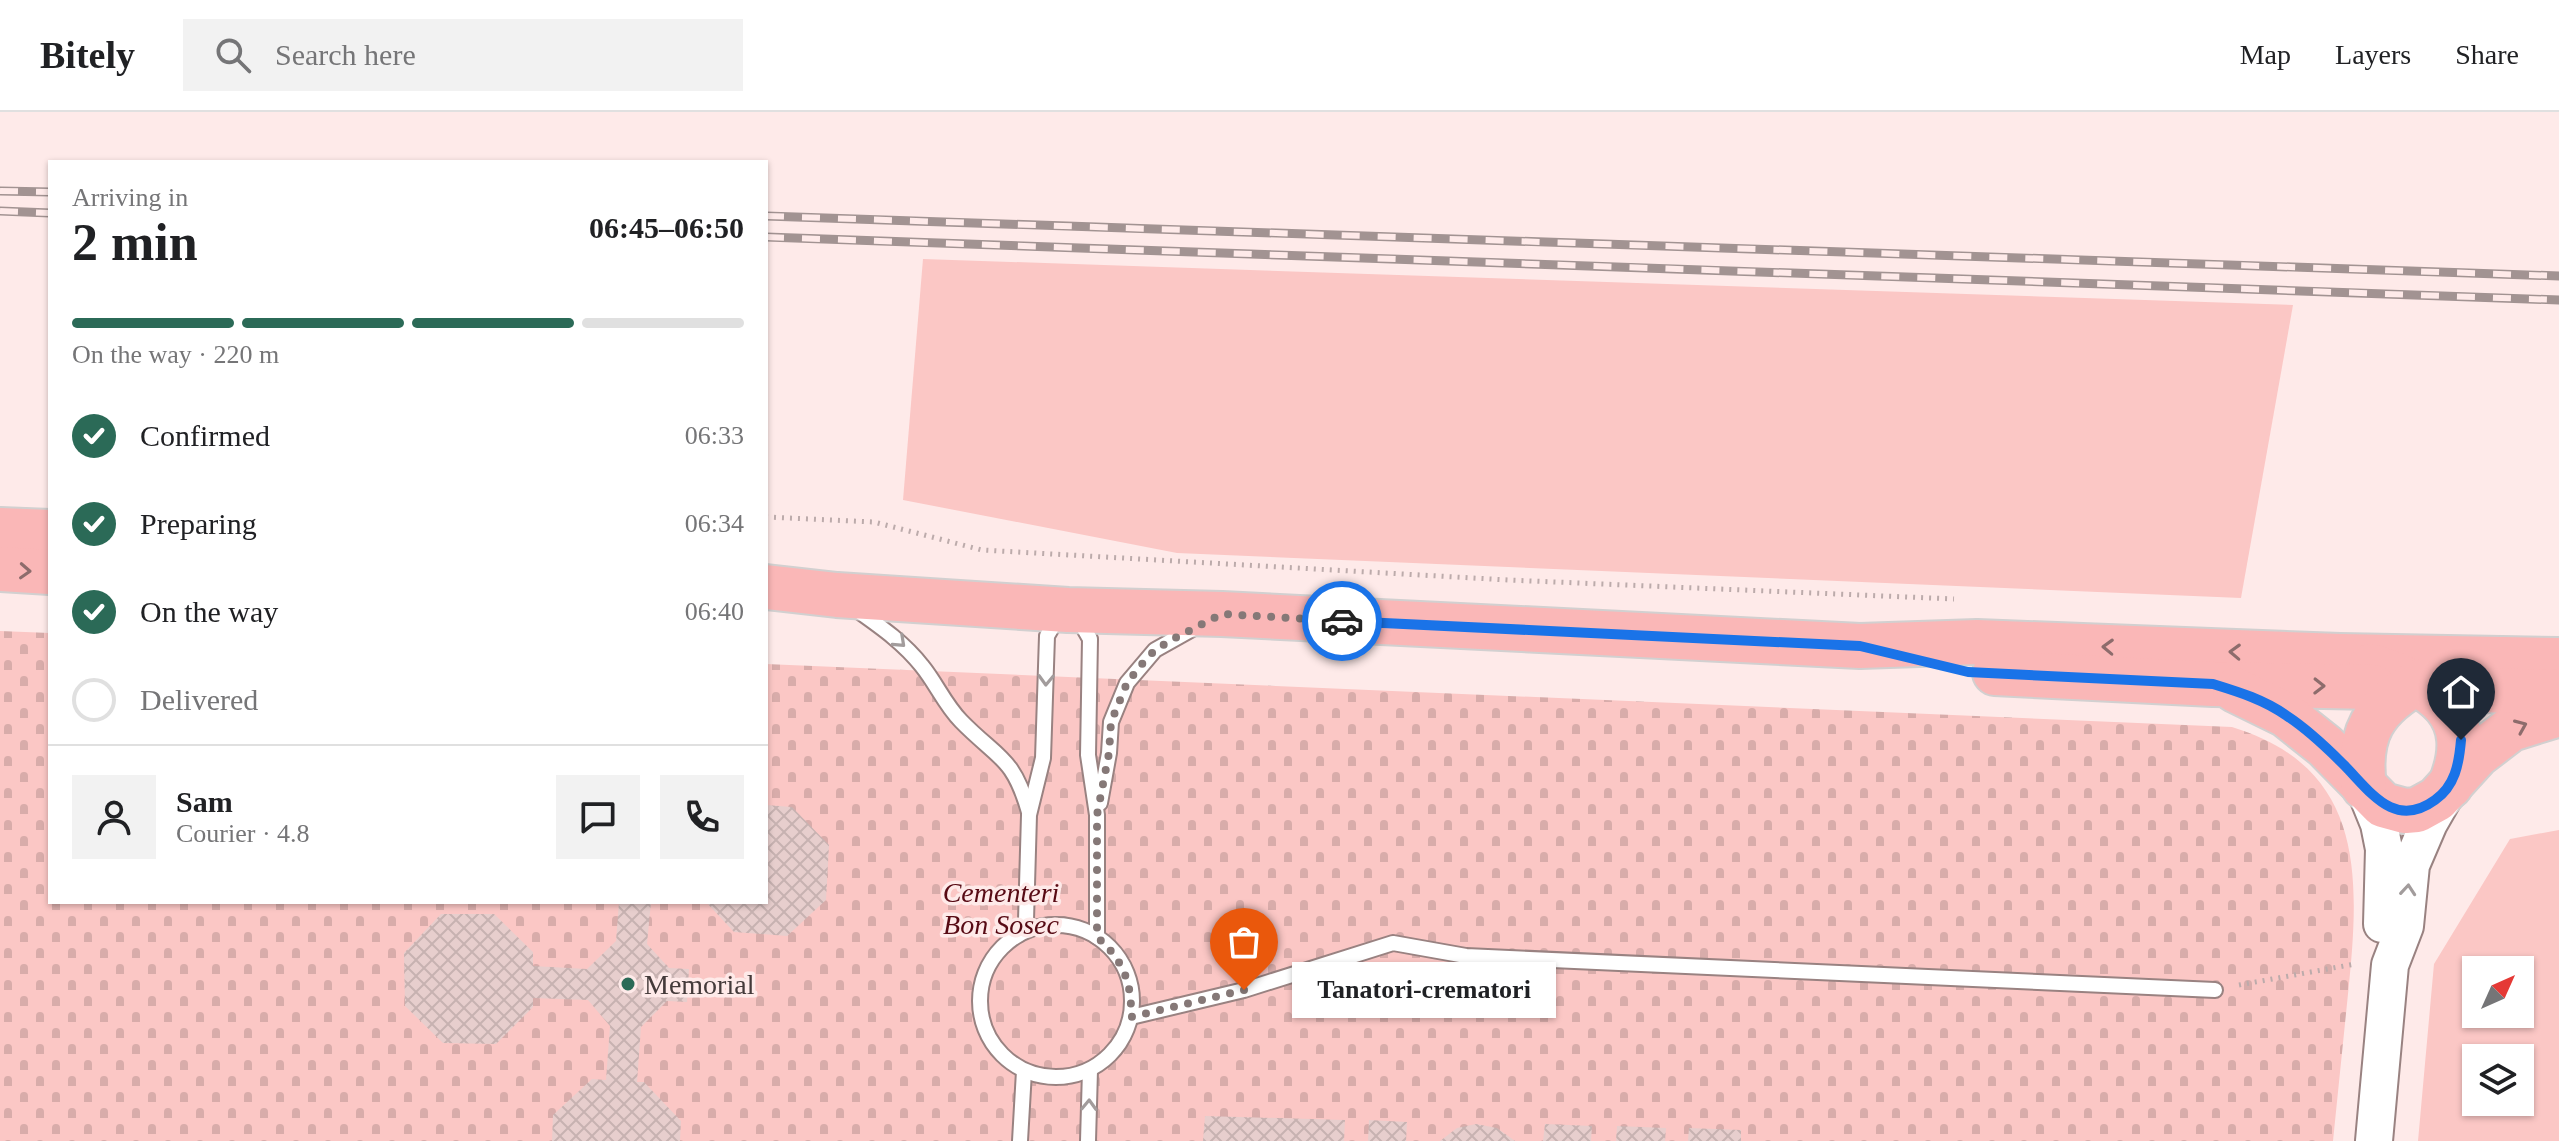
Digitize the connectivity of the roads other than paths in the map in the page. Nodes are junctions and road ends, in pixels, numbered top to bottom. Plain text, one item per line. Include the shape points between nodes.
1 (0, 530) edge
2 (48, 532) edge
3 (0, 569) edge
4 (48, 572) edge
5 (769, 590) edge
6 (837, 595) junction
7 (1068, 610) junction
8 (1222, 614) junction
9 (1860, 646) junction
10 (2340, 656) junction
11 (2482, 660) junction
12 (2559, 660) edge
13 (2213, 684) junction
14 (2416, 686) junction
15 (2559, 692) edge
16 (2559, 714) edge
17 (2364, 787) junction
18 (2449, 788) junction
19 (1029, 815) junction
20 (1097, 815) junction
21 (1018, 935) junction
22 (1097, 937) junction
23 (2378, 964) junction
24 (2215, 990) road end
25 (1131, 1017) junction
26 (1090, 1070) junction
27 (1024, 1071) junction
28 (1020, 1141) edge
29 (1088, 1141) edge
30 (2374, 1141) edge

1 - 2 main road
3 -> 4 main road
5 - 6 main road
6 - 7 main road
6 -> 19 lane via 901,643 961,721 1002,756 1022,787
7 - 8 main road
7 -> 19 lane via 1058,616 1047,636 1043,758
7 - 20 lane via 1090,639 1088,755
8 - 9 main road
8 - 20 lane via 1155,650 1127,683 1111,722
10 -> 9 main road via 1977,642
9 - 13 main road via 1968,672
10 - 11 main road
10 - 14 main road
11 - 12 main road
11 - 14 main road via 2443,671
13 -> 14 main road
13 - 17 main road via 2245,693 2286,715
14 - 15 main road
14 - 17 main road via 2386,704 2370,725 2364,738
14 - 18 main road via 2443,703 2461,740
18 -> 16 main road via 2492,742
17 - 18 main road via 2383,805 2405,811 2428,805
17 - 23 street via 2384,849
23 -> 18 street via 2405,926 2411,865
19 - 21 lane via 1026,920
20 - 22 lane
21 - 22 lane via 1058,925
21 - 27 lane via 987,969 980,992 981,1016 989,1039
22 - 25 lane via 1126,972
23 - 30 street
24 - 25 lane via 1466,956 1393,943 1244,990
25 - 26 lane via 1122,1039
26 - 27 lane via 1069,1077
29 -> 26 lane
27 - 28 lane

